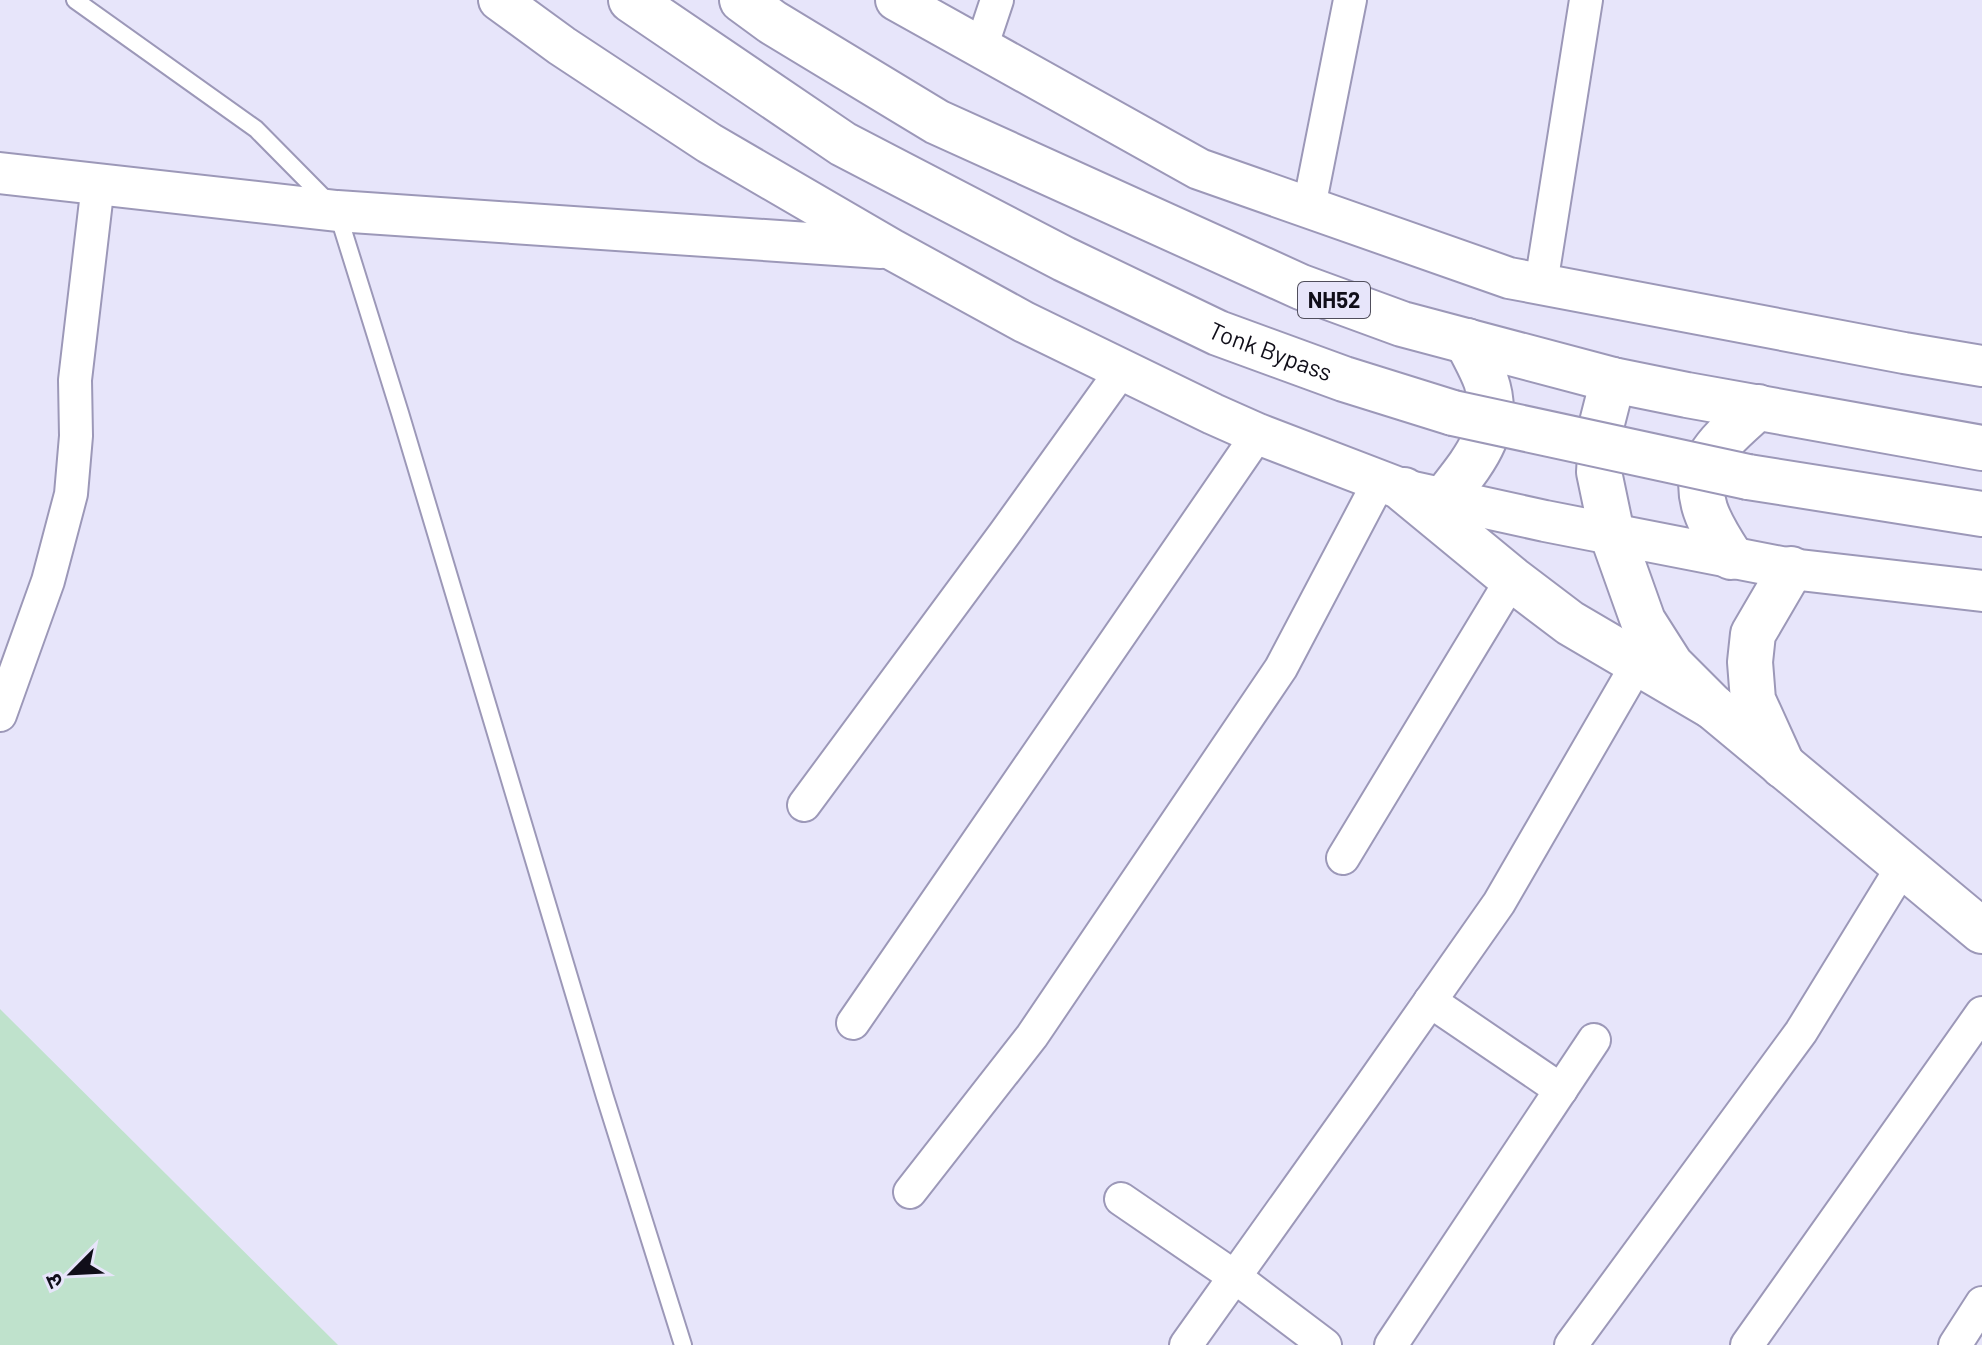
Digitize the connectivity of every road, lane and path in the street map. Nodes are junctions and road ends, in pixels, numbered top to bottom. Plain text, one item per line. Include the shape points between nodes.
1 (75, 0) edge
2 (499, 0) edge
3 (631, 0) edge
4 (742, 0) edge
5 (896, 0) edge
6 (997, 0) edge
7 (1350, 0) edge
8 (1586, 0) edge
9 (981, 48) junction
10 (0, 173) edge
11 (98, 184) junction
12 (1309, 207) junction
13 (337, 211) junction
14 (891, 249) junction
15 (1541, 284) junction
16 (1467, 341) junction
17 (1982, 366) edge
18 (1122, 370) junction
19 (1613, 380) junction
20 (1758, 407) junction
21 (1258, 434) junction
22 (1982, 448) edge
23 (1409, 490) junction
24 (1982, 514) edge
25 (1612, 534) junction
26 (1731, 557) junction
27 (1791, 569) junction
28 (1512, 579) junction
29 (1982, 591) edge
30 (1638, 663) junction
31 (1713, 707) junction
32 (0, 715) edge
33 (1783, 766) junction
34 (804, 805) dead end
35 (1343, 858) dead end
36 (1903, 866) junction
37 (1982, 931) edge
38 (1430, 1001) junction
39 (1982, 1013) edge
40 (853, 1023) dead end
41 (1594, 1040) dead end
42 (1561, 1090) junction
43 (910, 1192) dead end
44 (1121, 1199) dead end
45 (1235, 1277) junction
46 (1982, 1303) edge
47 (683, 1345) edge
48 (1186, 1345) edge
49 (1325, 1345) edge
50 (1391, 1345) edge
51 (1571, 1345) edge
52 (1747, 1345) edge
53 (1955, 1345) edge

1 - 13 lane via 256,129
2 - 14 street via 709,143
3 - 24 main road, Tonk Bypass, bridge via 843,144 1218,333 1453,413 1748,477
4 - 16 main road, NH52 via 937,122 1301,287
5 - 9 street
6 - 9 street
7 - 12 street
8 - 15 street
9 - 12 street via 1199,169
10 - 11 street
11 - 13 street
11 - 32 street via 75,380 71,494 48,581
12 - 15 street via 1509,278
13 - 14 street
13 - 47 lane
14 - 18 street
15 - 17 street
16 - 19 main road, NH52
16 - 23 main road via 1490,397 1486,439 1475,459
18 - 21 street
18 - 34 street
19 - 20 main road, NH52
19 - 25 main road via 1602,423 1599,472
20 - 22 main road, NH52
20 - 26 main road via 1709,458 1701,481 1712,528
21 - 23 street
21 - 40 street
23 - 25 street
23 - 28 main road
23 - 43 street via 1281,668 1032,1036
25 - 26 street
25 - 31 main road via 1643,621 1671,665
26 - 27 street
27 - 29 street
27 - 33 main road via 1753,634 1750,662 1753,700
28 - 30 main road via 1570,623
28 - 35 street
30 - 31 main road
30 - 38 street via 1499,903
31 - 33 main road
33 - 36 main road
36 - 37 main road
36 - 51 street via 1801,1032
38 - 42 street
38 - 45 street
39 - 52 street
41 - 42 street
42 - 50 street
44 - 45 street
45 - 48 street
45 - 49 street
46 - 53 street

